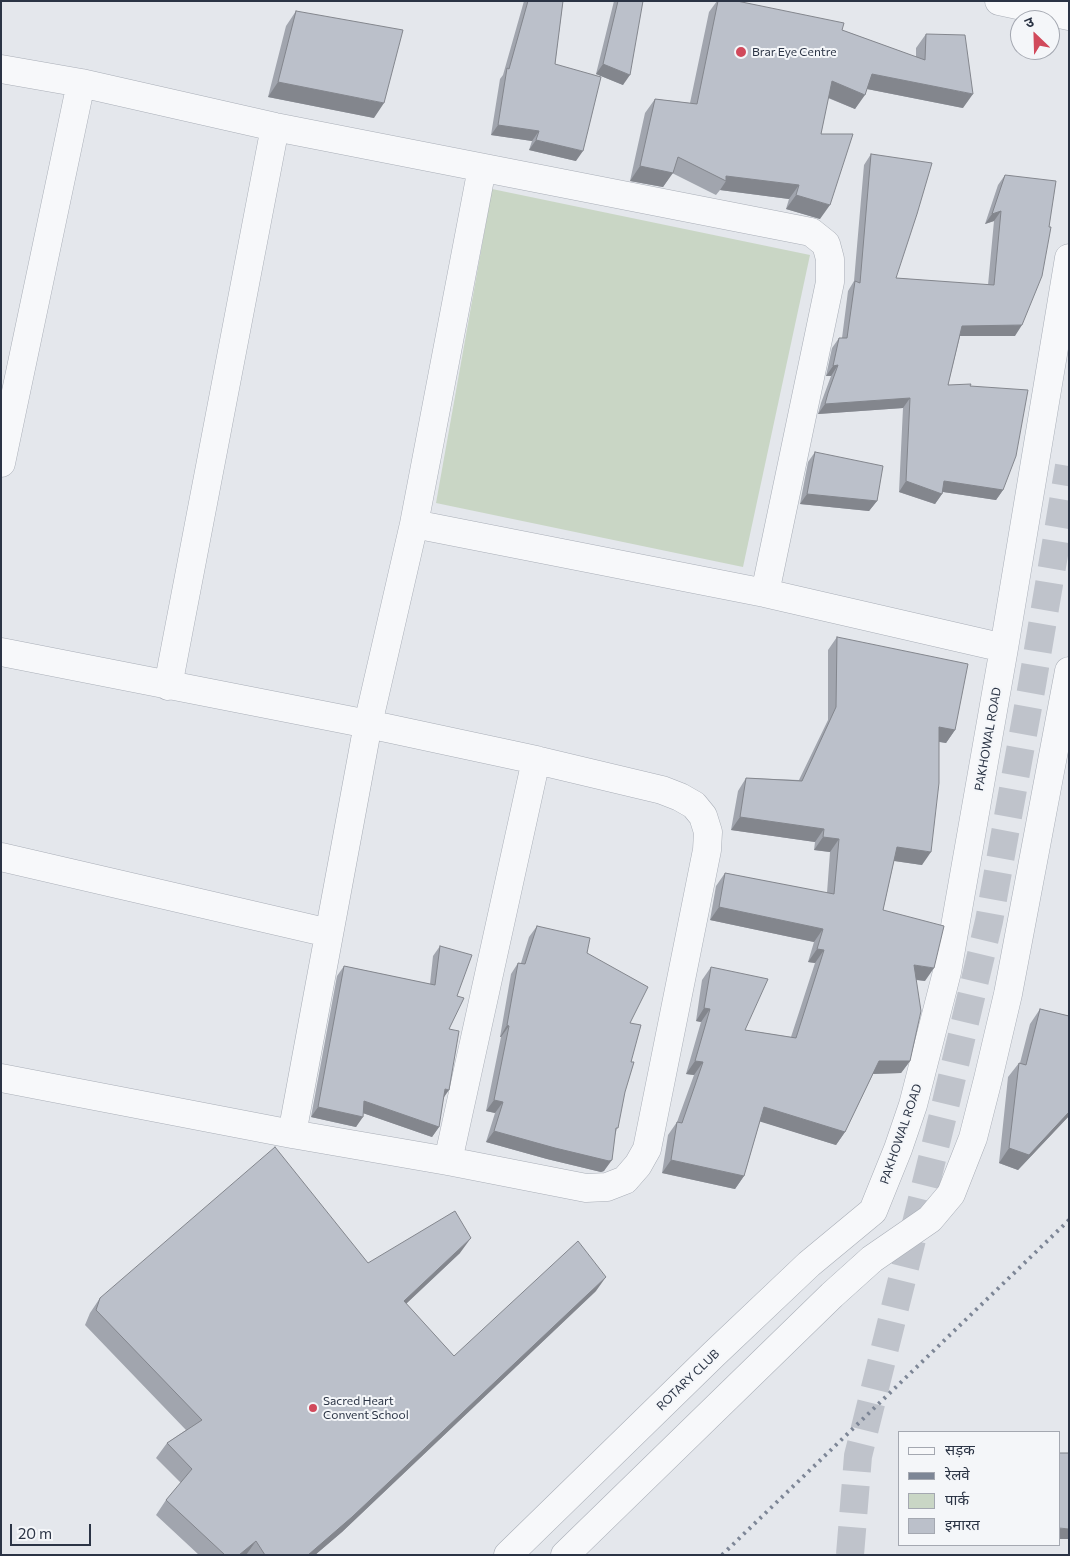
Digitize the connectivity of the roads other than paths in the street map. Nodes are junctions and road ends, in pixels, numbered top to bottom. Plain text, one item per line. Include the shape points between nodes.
1 (999, 1) edge
2 (1069, 16) edge
3 (1, 69) edge
4 (81, 83) junction
5 (275, 127) junction
6 (482, 168) junction
7 (1069, 258) edge
8 (1, 463) edge
9 (414, 524) junction
10 (765, 593) junction
11 (1004, 648) junction
12 (1, 652) edge
13 (1069, 671) edge
14 (168, 686) junction
15 (368, 724) junction
16 (1062, 754) edge
17 (536, 760) junction
18 (1, 857) edge
19 (329, 933) junction
20 (1, 1078) edge
21 (292, 1134) junction
22 (448, 1161) junction
23 (873, 1211) joint
24 (808, 1264) junction
25 (832, 1295) junction
26 (508, 1555) edge
27 (565, 1555) edge

1 - 2 street
3 - 4 street
4 - 5 street
4 - 8 street
5 - 6 street
5 - 14 street
6 - 9 street
6 - 10 street via 796,228 811,232 826,244 830,282
7 - 11 street, PAKHOWAL ROAD
9 - 10 street
9 - 15 street
10 - 11 street
11 - 23 street, PAKHOWAL ROAD via 947,972 913,1105
12 - 14 street
13 - 16 street
14 - 15 street
15 - 17 street
15 - 19 street
16 - 25 street via 988,1079 973,1138 951,1194 930,1219 872,1260
17 - 22 street
17 - 22 street via 680,797 694,805 703,816 708,832 648,1149 626,1180 607,1187 586,1188
18 - 19 street
19 - 21 street
20 - 21 street
21 - 22 street
23 - 24 street, ROTARY CLUB
24 - 25 street
24 - 26 street, ROTARY CLUB
25 - 27 street

